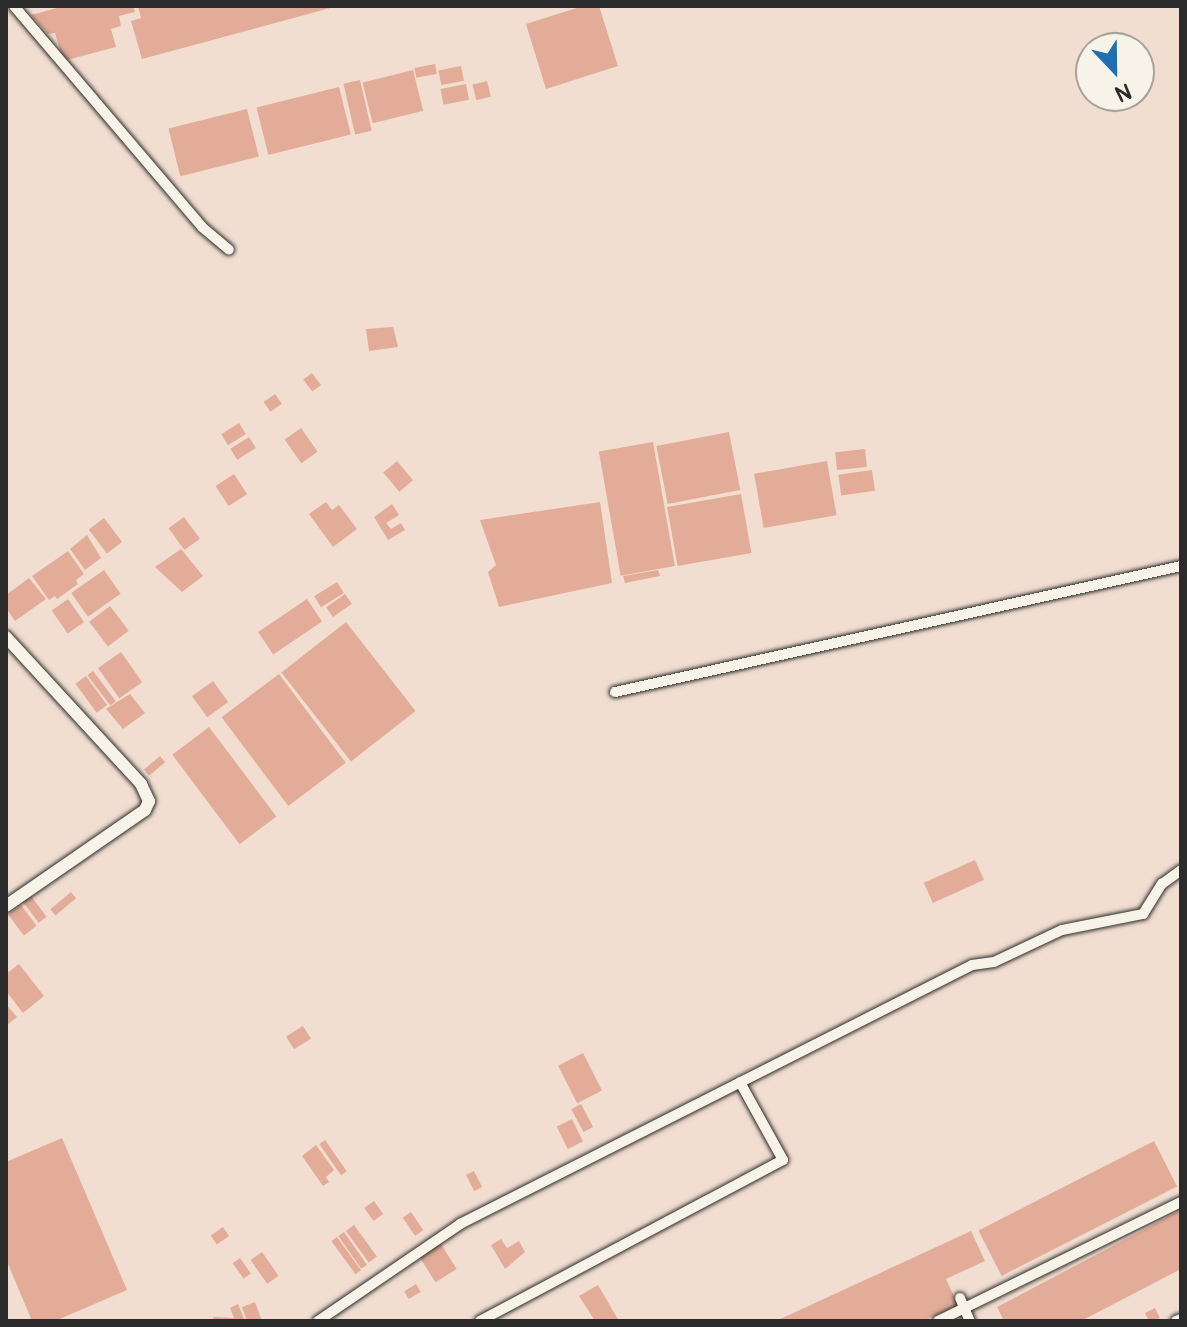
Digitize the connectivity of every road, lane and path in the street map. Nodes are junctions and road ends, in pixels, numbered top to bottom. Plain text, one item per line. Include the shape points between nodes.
1 (14, 6) edge
2 (229, 250) dead end
3 (1181, 566) edge
4 (6, 637) edge
5 (615, 692) dead end
6 (1181, 870) edge
7 (6, 906) edge
8 (740, 1082) junction
9 (1181, 1202) edge
10 (962, 1303) junction
11 (318, 1321) edge
12 (480, 1321) edge
13 (938, 1321) edge
14 (970, 1321) edge

1 - 2 street via 202,227
3 - 5 street
4 - 7 street via 141,784 149,801 145,810
6 - 8 street via 1162,884 1143,914 1062,930 994,962 972,965
8 - 11 street via 460,1224
8 - 12 street via 783,1160
9 - 10 street
10 - 13 street
10 - 14 street

